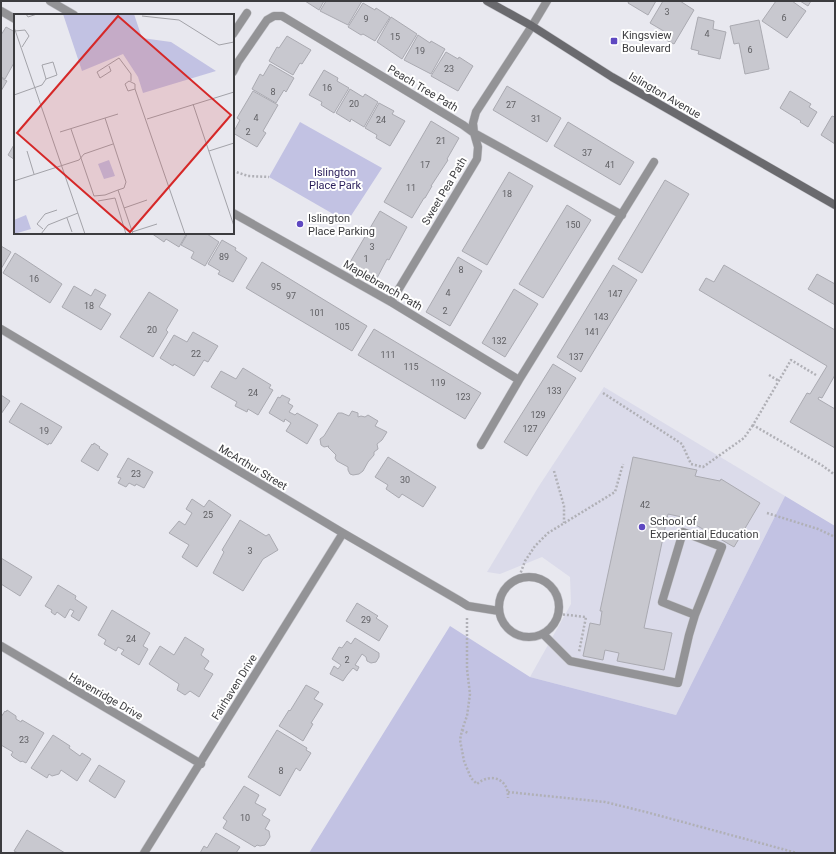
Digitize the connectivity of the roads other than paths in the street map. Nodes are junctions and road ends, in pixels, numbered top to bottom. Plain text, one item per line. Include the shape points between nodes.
1 (50, 1) edge
2 (487, 1) edge
3 (547, 1) edge
4 (1, 11) edge
5 (247, 13) dead end
6 (72, 14) edge
7 (14, 18) edge
8 (532, 26) junction
9 (234, 32) edge
10 (234, 70) edge
11 (474, 133) junction
12 (654, 162) dead end
13 (835, 205) edge
14 (234, 214) edge
15 (622, 215) junction
16 (391, 302) junction
17 (1, 329) edge
18 (519, 380) junction
19 (481, 445) dead end
20 (343, 533) junction
21 (499, 611) junction
22 (695, 615) junction
23 (544, 634) junction
24 (1, 646) edge
25 (200, 764) junction
26 (144, 853) edge

1 - 6 street
2 - 8 main road, Islington Avenue
3 - 8 street
4 - 7 street
5 - 9 street
8 - 11 street, Sweet Pea Path via 476,112 473,122
8 - 13 main road, Islington Avenue via 612,77
10 - 11 street, Peach Tree Path via 267,20 274,16 282,16
11 - 15 street, Peach Tree Path
11 - 16 street, Sweet Pea Path via 478,147 477,159
12 - 15 street
14 - 16 street, Maplebranch Path
15 - 18 street
16 - 18 street, Maplebranch Path
17 - 20 street, McArthur Street
18 - 19 street
20 - 21 street, McArthur Street via 468,606
20 - 25 street, Fairhaven Drive
21 - 23 street via 504,625 515,634 529,638
21 - 23 street via 501,597 509,585 522,578 537,578 550,585 558,597 560,611 554,625
22 - 22 street via 722,547 683,532 662,602
22 - 23 street via 678,683 570,661
24 - 25 street, Havenridge Drive
25 - 26 street, Fairhaven Drive

